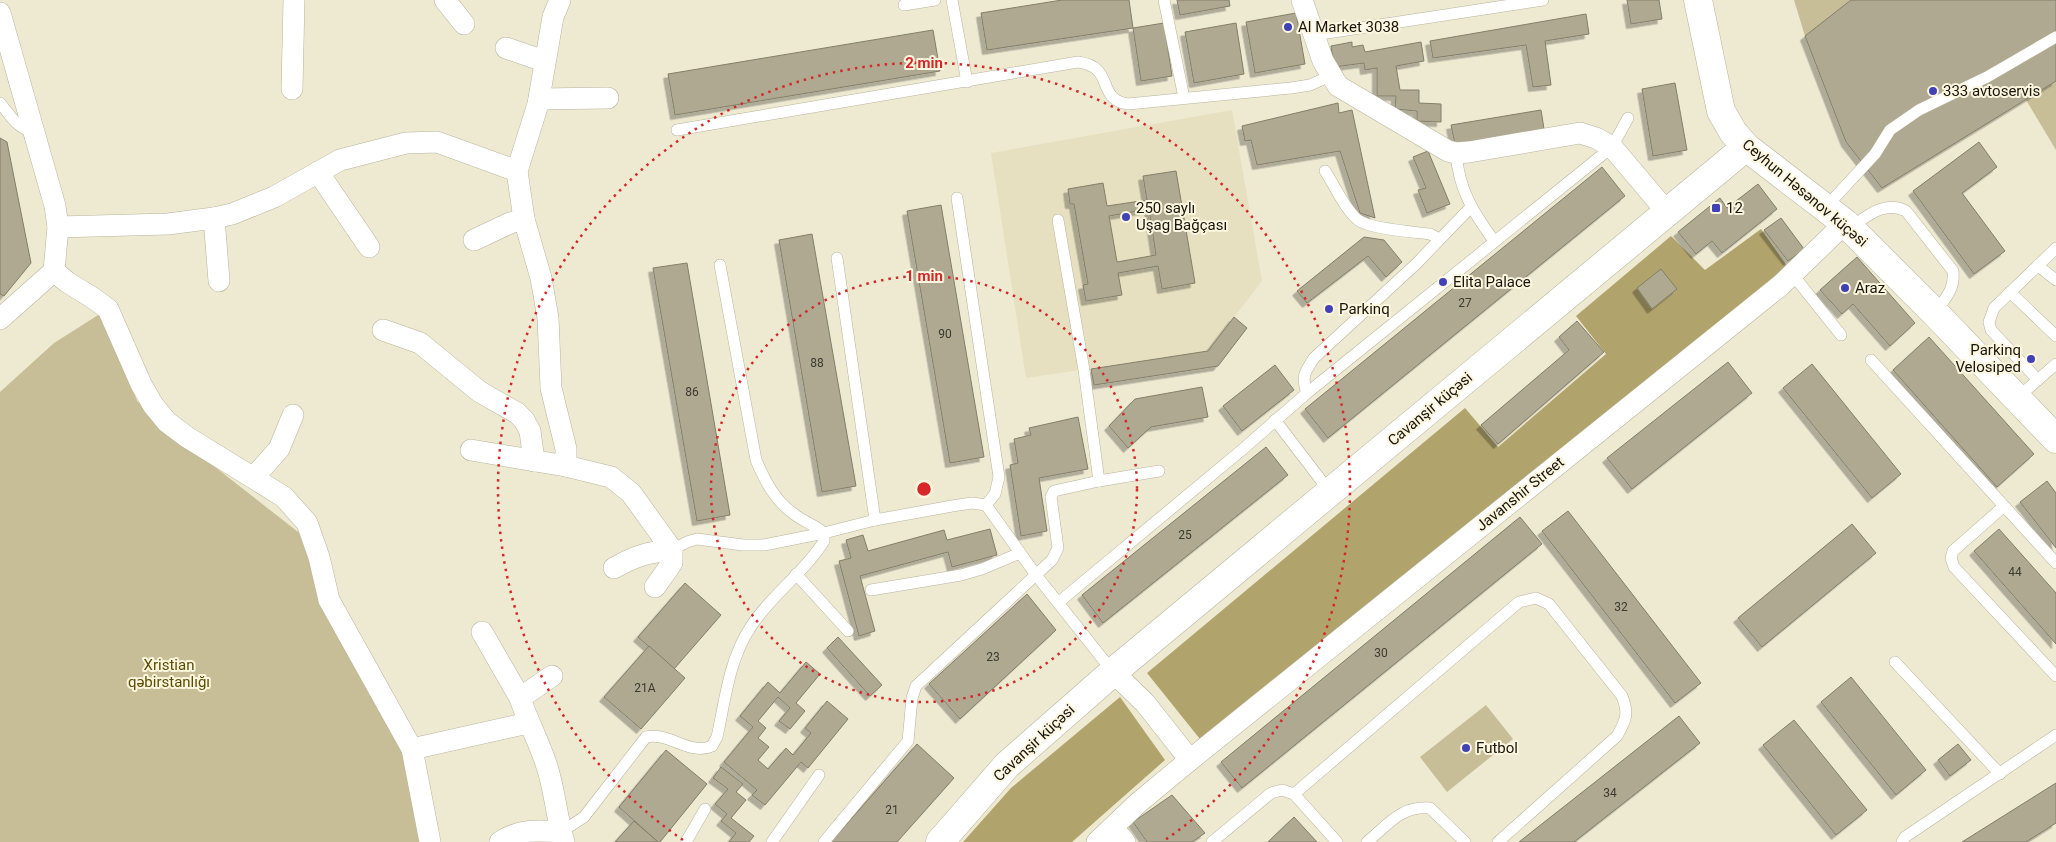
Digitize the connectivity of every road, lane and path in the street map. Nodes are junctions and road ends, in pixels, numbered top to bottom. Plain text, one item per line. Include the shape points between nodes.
1 (294, 0) edge
2 (445, 0) edge
3 (560, 0) edge
4 (935, 0) edge
5 (952, 0) edge
6 (1164, 0) edge
7 (1302, 0) edge
8 (1543, 0) edge
9 (1698, 0) edge
10 (904, 5) dead end
11 (0, 13) edge
12 (464, 24) dead end
13 (1314, 35) junction
14 (2056, 37) edge
15 (506, 48) dead end
16 (544, 61) junction
17 (1330, 76) junction
18 (967, 82) junction
19 (292, 89) dead end
20 (608, 98) dead end
21 (1184, 98) junction
22 (539, 99) junction
23 (0, 103) edge
24 (1628, 118) dead end
25 (677, 130) dead end
26 (35, 132) junction
27 (1612, 147) junction
28 (1746, 147) junction
29 (1456, 153) junction
30 (1325, 171) dead end
31 (318, 172) junction
32 (518, 172) junction
33 (957, 198) dead end
34 (1470, 207) junction
35 (1667, 212) junction
36 (214, 218) junction
37 (524, 219) junction
38 (1058, 220) dead end
39 (1840, 220) junction
40 (58, 227) junction
41 (1439, 239) junction
42 (474, 240) dead end
43 (1494, 241) junction
44 (369, 247) dead end
45 (2056, 248) edge
46 (837, 258) dead end
47 (720, 265) dead end
48 (2038, 266) junction
49 (54, 272) junction
50 (1794, 274) junction
51 (2056, 280) edge
52 (219, 281) dead end
53 (2010, 292) junction
54 (1935, 313) junction
55 (0, 320) edge
56 (382, 330) dead end
57 (1841, 336) dead end
58 (2056, 336) edge
59 (1871, 360) dead end
60 (2056, 364) edge
61 (2038, 380) junction
62 (1307, 393) junction
63 (2017, 398) junction
64 (293, 415) dead end
65 (1275, 420) junction
66 (2056, 439) edge
67 (471, 450) dead end
68 (534, 461) junction
69 (566, 466) junction
70 (1159, 471) dead end
71 (254, 477) junction
72 (1099, 481) junction
73 (1330, 492) junction
74 (986, 505) junction
75 (2003, 507) junction
76 (876, 520) junction
77 (824, 533) junction
78 (672, 550) junction
79 (1020, 553) junction
80 (2056, 563) edge
81 (614, 568) dead end
82 (796, 574) junction
83 (1036, 575) junction
84 (654, 587) dead end
85 (871, 590) dead end
86 (1059, 602) junction
87 (848, 631) dead end
88 (482, 632) dead end
89 (1895, 662) dead end
90 (1114, 672) junction
91 (552, 676) dead end
92 (2056, 676) edge
93 (520, 698) junction
94 (528, 723) junction
95 (2056, 735) edge
96 (412, 749) junction
97 (1190, 760) junction
98 (2000, 774) junction
99 (819, 775) dead end
100 (1294, 794) junction
101 (705, 809) dead end
102 (1119, 835) edge
103 (562, 837) edge
104 (430, 842) edge
105 (500, 842) edge
106 (686, 842) edge
107 (772, 842) edge
108 (824, 842) edge
109 (940, 842) edge
110 (1097, 842) edge
111 (1212, 842) edge
112 (1338, 842) edge
113 (1367, 842) edge
114 (1465, 842) edge
115 (1498, 842) edge
116 (1902, 842) edge

1 - 19 street
2 - 12 street
3 - 16 street
4 - 10 lane
5 - 18 lane
6 - 21 lane
7 - 13 street
8 - 13 lane
9 - 28 street, Ceyhun Həsənov küçəsi via 1721,111
11 - 26 street
13 - 17 street
14 - 39 lane via 1987,77 1918,110 1890,130
15 - 16 street
16 - 22 street
17 - 21 lane via 1310,85 1291,88
17 - 29 street via 1338,86
18 - 21 lane via 1078,62 1099,70 1110,95 1118,102 1128,104
18 - 25 lane
20 - 22 street
22 - 32 street
23 - 26 lane via 20,127
24 - 27 lane
26 - 40 street
27 - 29 street via 1580,133
27 - 35 street
27 - 43 lane
28 - 35 street, Cavanşir küçəsi
28 - 39 street, Ceyhun Həsənov küçəsi
29 - 34 lane via 1458,172
30 - 41 lane via 1358,220 1369,225 1430,234
31 - 32 street via 358,155 406,143 437,142
31 - 36 street via 274,197
31 - 44 street
32 - 37 street
33 - 74 lane via 999,477 995,494
34 - 41 lane
34 - 43 lane
35 - 73 street, Cavanşir küçəsi
36 - 40 street via 168,224
36 - 52 street
37 - 42 street
37 - 69 street via 541,278 548,318 551,388 566,449
38 - 72 lane
39 - 50 street, Javanshir Street
39 - 54 street, Ceyhun Həsənov küçəsi
39 - 54 lane via 1885,206 1906,211 1953,271 1954,282
40 - 49 street
41 - 62 lane via 1314,358 1305,371 1303,382
43 - 62 lane
45 - 48 lane
46 - 76 lane
47 - 77 lane via 756,460 764,481 795,515
48 - 51 lane
48 - 53 lane
49 - 55 street
49 - 71 street via 108,309 141,384 167,422 187,438
50 - 57 lane
50 - 97 street, Javanshir Street
53 - 58 lane
53 - 61 lane via 1994,308 1989,322 1991,330
54 - 63 street, Ceyhun Həsənov küçəsi
56 - 68 street via 420,343 480,392 517,413 530,431
59 - 75 lane
60 - 61 lane
61 - 63 lane
62 - 65 lane
63 - 66 street, Ceyhun Həsənov küçəsi
64 - 71 street via 280,448
65 - 73 lane
65 - 86 lane
67 - 68 street
68 - 69 street
69 - 78 street via 611,477 631,493
70 - 72 lane
71 - 96 street via 284,497 307,523 329,600
72 - 83 lane via 1054,491 1058,548 1052,560
73 - 90 street, Cavanşir küçəsi
74 - 76 lane via 965,504
74 - 79 lane
75 - 80 lane
75 - 92 lane via 1953,551 1952,562
76 - 77 lane
77 - 78 lane via 764,545 697,539
77 - 82 lane via 820,548
78 - 81 street via 646,553
78 - 84 street via 672,564
79 - 83 lane
79 - 85 lane via 961,575
82 - 87 lane
82 - 103 lane via 750,628 738,651 712,746 698,750 666,738 646,737 584,817
83 - 86 lane
83 - 108 lane via 916,686 908,741
86 - 90 lane
88 - 93 street
89 - 98 lane
90 - 97 street via 1145,703
90 - 109 street, Cavanşir küçəsi via 1007,765
91 - 93 street
93 - 94 street
94 - 96 street
94 - 103 street via 548,771
95 - 98 lane
96 - 104 street
97 - 102 street via 1138,803
98 - 116 lane
99 - 107 lane
100 - 111 lane via 1282,790 1271,793
100 - 112 lane
100 - 115 lane via 1519,602 1536,598 1549,604 1622,696 1628,710 1617,736
101 - 106 lane
102 - 110 street
103 - 105 street via 537,830 513,834
113 - 114 lane via 1404,811 1416,807 1430,808

